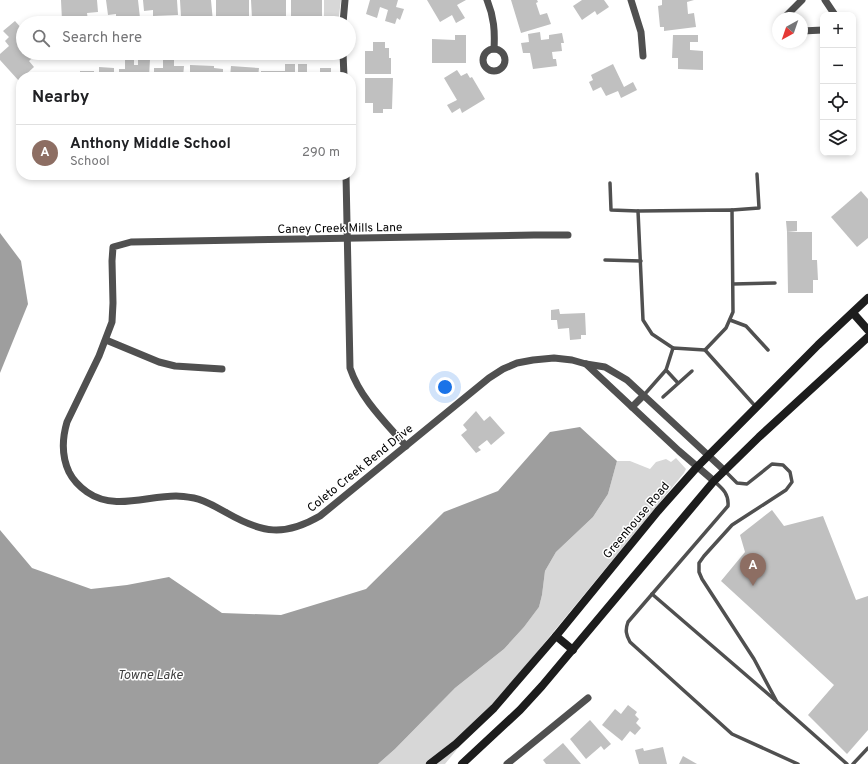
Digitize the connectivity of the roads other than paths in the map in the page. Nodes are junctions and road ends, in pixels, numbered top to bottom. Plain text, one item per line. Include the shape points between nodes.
1 (345, 0) edge
2 (487, 0) edge
3 (631, 0) edge
4 (802, 0) edge
5 (824, 0) edge
6 (790, 12) edge
7 (833, 12) edge
8 (343, 16) edge
9 (820, 30) edge
10 (808, 31) edge
11 (494, 49) dead end
12 (643, 56) dead end
13 (343, 60) edge
14 (344, 72) edge
15 (757, 174) dead end
16 (346, 180) edge
17 (610, 183) dead end
18 (732, 210) junction
19 (638, 211) junction
20 (568, 235) dead end
21 (347, 238) junction
22 (605, 260) dead end
23 (641, 261) junction
24 (775, 283) dead end
25 (733, 284) junction
26 (868, 298) edge
27 (853, 313) junction
28 (730, 320) junction
29 (868, 330) edge
30 (868, 337) edge
31 (106, 340) junction
32 (673, 348) junction
33 (705, 350) junction
34 (768, 350) dead end
35 (586, 364) junction
36 (222, 369) dead end
37 (666, 370) junction
38 (692, 371) dead end
39 (678, 383) junction
40 (643, 396) junction
41 (663, 397) dead end
42 (632, 407) junction
43 (756, 407) junction
44 (406, 446) junction
45 (708, 456) junction
46 (697, 467) junction
47 (724, 470) junction
48 (714, 481) junction
49 (652, 594) junction
50 (556, 636) junction
51 (573, 650) junction
52 (588, 698) dead end
53 (777, 702) junction
54 (868, 748) edge
55 (430, 764) edge
56 (462, 764) edge
57 (507, 764) edge
58 (798, 764) edge
59 (847, 764) edge
60 (854, 764) edge

1 - 8 street
2 - 11 street via 493,14
3 - 12 street via 641,32
4 - 6 street
5 - 7 street
9 - 10 street
13 - 14 street
15 - 18 lane via 759,208
16 - 21 street
17 - 19 lane via 612,210
18 - 19 lane
18 - 25 lane
19 - 23 lane
20 - 21 street, Caney Creek Mills Lane
21 - 31 street, Caney Creek Mills Lane via 131,242 113,247 112,322
21 - 44 street via 350,368 364,395
22 - 23 lane
23 - 32 lane via 643,320 652,334
24 - 25 lane
25 - 28 lane via 733,312
26 - 27 main road, Greenhouse Road
27 - 29 main road
27 - 43 main road, Greenhouse Road
28 - 33 lane via 726,328
28 - 34 lane via 746,326
30 - 47 main road
31 - 36 street via 175,366
31 - 44 street, Coleto Creek Bend Drive via 67,422 62,444 66,466 71,476 81,488 104,500 119,502 176,496 196,498 254,527 290,529 320,516
32 - 33 lane
32 - 37 lane
33 - 43 lane
35 - 40 street, Coleto Creek Bend Drive via 605,367 627,380
35 - 42 street, Coleto Creek Bend Drive
35 - 44 street, Coleto Creek Bend Drive via 554,358 517,363 503,369
37 - 39 lane
37 - 40 lane
38 - 39 lane
39 - 41 lane
40 - 42 street
40 - 45 street, Coleto Creek Bend Drive
42 - 46 street, Coleto Creek Bend Drive
43 - 45 main road, Greenhouse Road
45 - 46 main road, Greenhouse Road
45 - 47 street, Coleto Creek Bend Drive
46 - 48 street, Coleto Creek Bend Drive
46 - 50 main road, Greenhouse Road
47 - 48 main road
47 - 53 lane via 737,483 747,484 772,464 783,465 790,472 792,482 786,490 732,525 699,563 702,579 754,659
48 - 49 lane via 726,493 728,506
48 - 51 main road
49 - 53 lane
49 - 58 lane via 628,622 626,636 630,642 732,734
50 - 51 main road
50 - 55 main road, Greenhouse Road via 494,708 456,744
51 - 56 main road via 520,710
52 - 57 street
53 - 59 lane
54 - 60 lane

